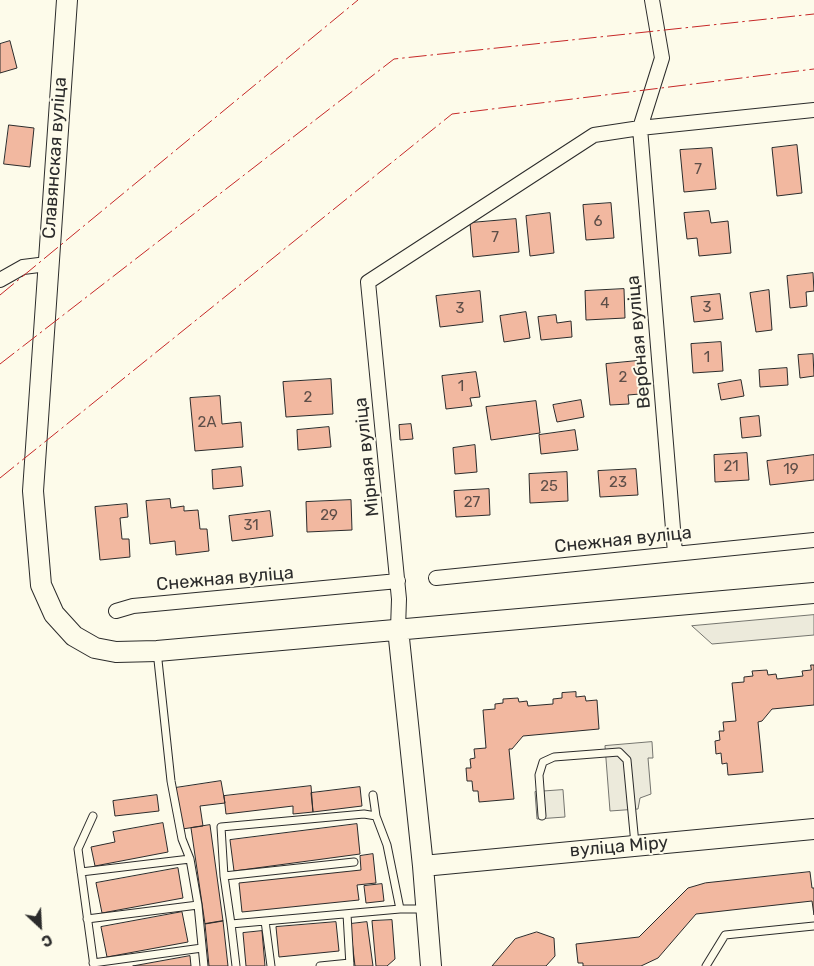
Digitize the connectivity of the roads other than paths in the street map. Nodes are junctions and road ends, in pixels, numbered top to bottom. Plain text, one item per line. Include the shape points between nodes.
1 (67, 0) edge
2 (652, 0) edge
3 (814, 110) edge
4 (640, 128) junction
5 (48, 264) junction
6 (0, 279) edge
7 (814, 540) edge
8 (676, 553) junction
9 (436, 578) dead end
10 (398, 581) junction
11 (814, 594) edge
12 (116, 611) dead end
13 (398, 629) junction
14 (157, 651) junction
15 (372, 795) dead end
16 (93, 816) dead end
17 (376, 816) junction
18 (542, 816) dead end
19 (814, 829) edge
20 (635, 845) junction
21 (190, 859) junction
22 (354, 862) dead end
23 (423, 866) junction
24 (81, 872) junction
25 (224, 876) junction
26 (198, 905) junction
27 (400, 909) junction
28 (427, 910) junction
29 (347, 914) junction
30 (87, 919) junction
31 (265, 921) junction
32 (231, 924) junction
33 (814, 926) edge
34 (202, 948) junction
35 (94, 964) edge
36 (350, 965) edge
37 (204, 966) edge
38 (236, 966) edge
39 (271, 966) edge
40 (320, 966) edge
41 (431, 966) edge
42 (706, 966) edge

1 - 5 street, Славянская вуліца
2 - 4 street via 662,58
3 - 4 street
4 - 8 street, Вербная вуліца
4 - 10 street, Мірная вуліца via 594,135 368,282
5 - 6 street, Славянская вуліца via 23,267
5 - 14 street via 33,491 41,585 54,614 74,636 95,648 116,652
7 - 8 street, Снежная вуліца
8 - 9 street, Снежная вуліца
10 - 12 street, Снежная вуліца via 133,606
10 - 13 street, Мірная вуліца
11 - 13 street
13 - 14 street
13 - 23 street
14 - 21 lane via 171,781 182,839
15 - 17 lane
16 - 24 lane via 78,849
17 - 25 lane via 364,814 221,827
17 - 27 lane via 387,845
18 - 20 lane via 539,775 543,762 554,757 619,752 627,760
19 - 20 street, вуліца Міру
20 - 23 street, вуліца Міру
21 - 24 lane
21 - 26 lane
22 - 25 lane
23 - 28 street
24 - 30 lane
25 - 32 lane
26 - 30 lane
26 - 34 lane
27 - 28 lane
27 - 29 lane
28 - 41 street
29 - 31 lane
29 - 36 lane
30 - 35 lane
31 - 32 lane
31 - 39 lane
32 - 38 lane
33 - 42 lane via 725,934
34 - 35 lane
34 - 37 lane
36 - 40 lane

